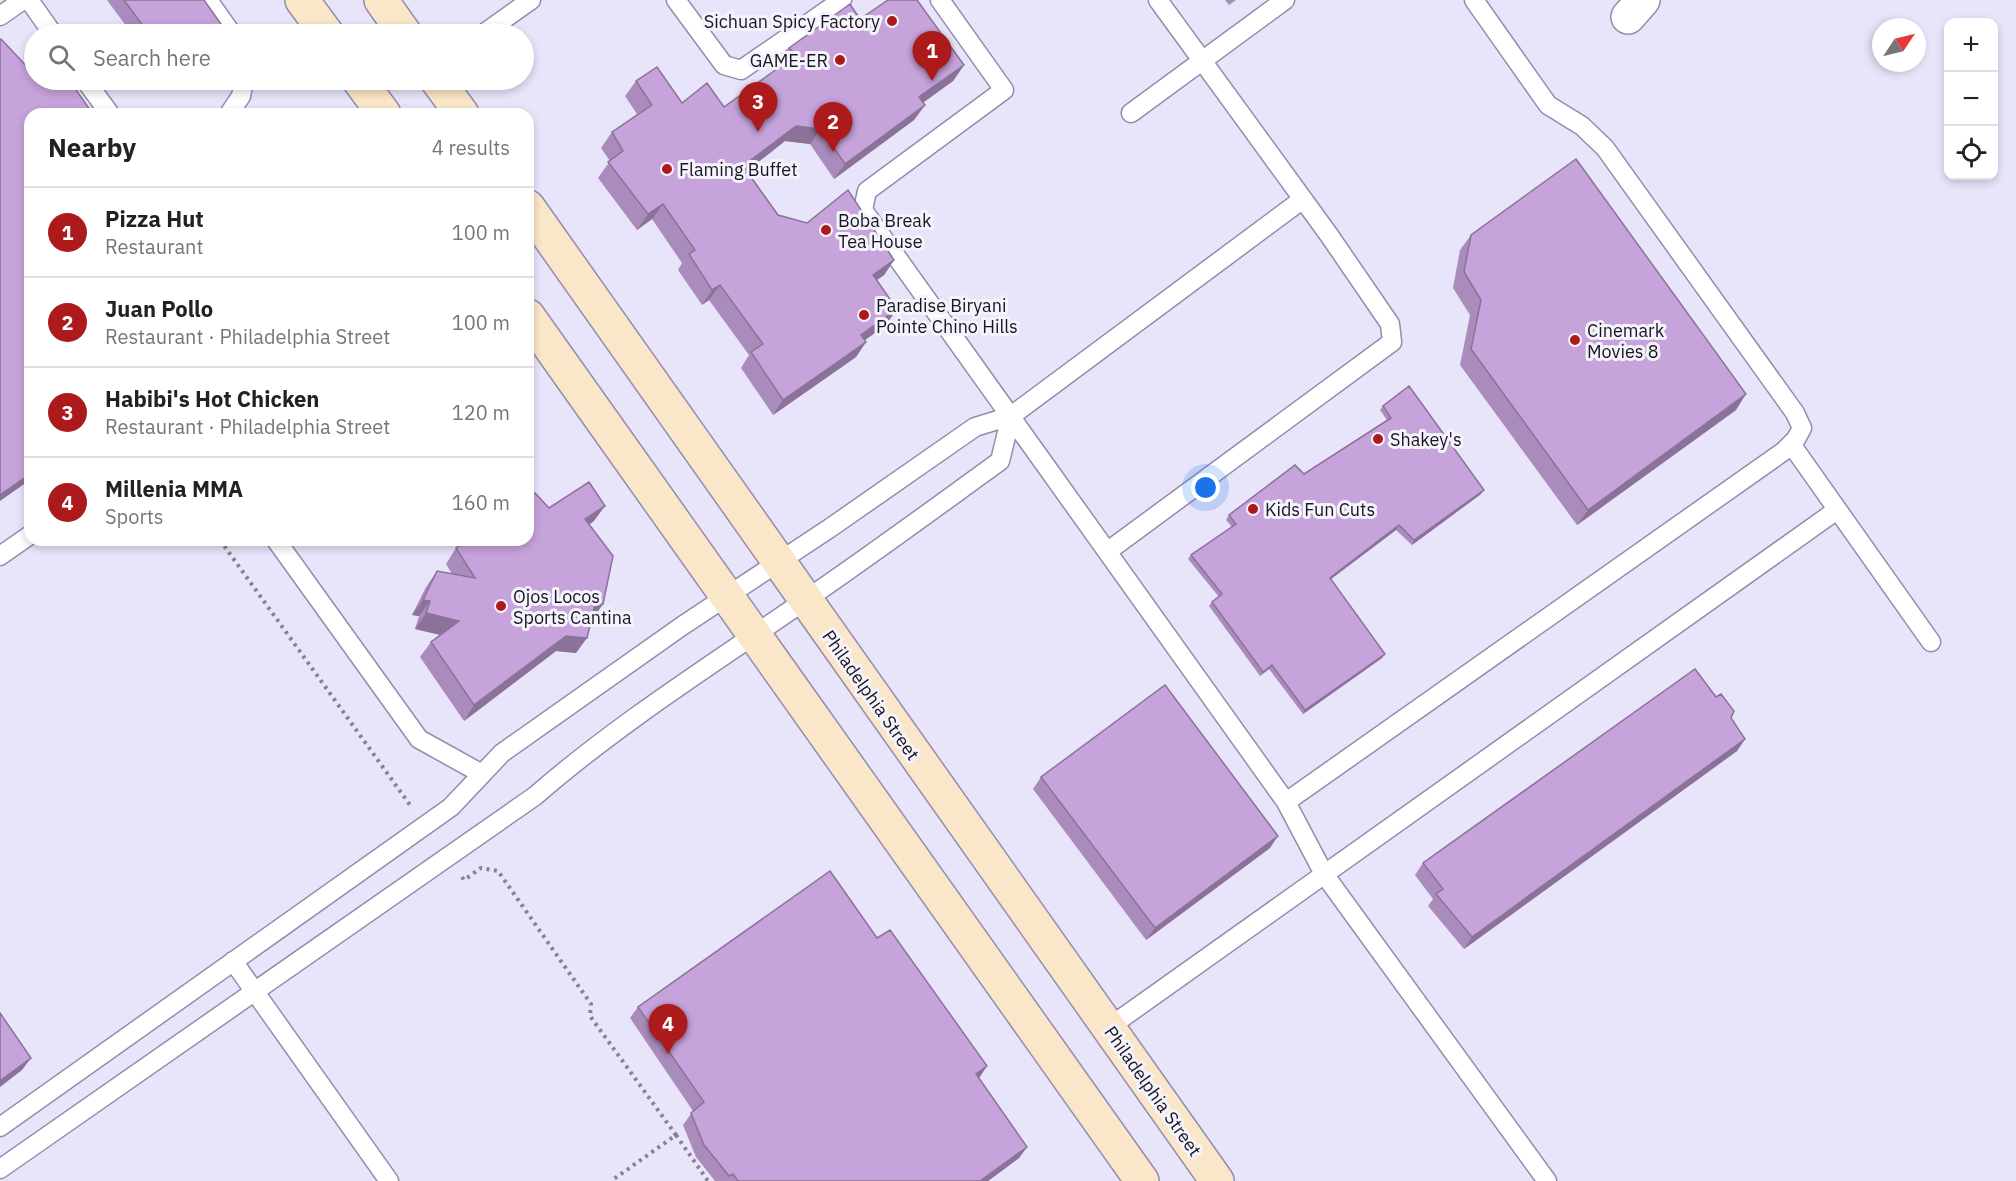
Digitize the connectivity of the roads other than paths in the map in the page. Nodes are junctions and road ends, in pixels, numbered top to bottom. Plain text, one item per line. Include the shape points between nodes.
1 (23, 0) edge
2 (28, 0) edge
3 (208, 0) edge
4 (302, 0) edge
5 (381, 0) edge
6 (531, 0) edge
7 (676, 0) edge
8 (842, 0) edge
9 (940, 0) edge
10 (1158, 0) edge
11 (1285, 0) edge
12 (1474, 0) edge
13 (0, 16) edge
14 (46, 24) edge
15 (225, 24) edge
16 (320, 24) edge
17 (398, 24) edge
18 (497, 24) edge
19 (1202, 61) junction
20 (92, 90) edge
21 (242, 90) edge
22 (366, 90) edge
23 (444, 90) edge
24 (106, 108) edge
25 (233, 108) edge
26 (380, 108) edge
27 (458, 108) edge
28 (1131, 113) dead end
29 (1303, 199) junction
30 (534, 216) edge
31 (534, 325) edge
32 (1011, 416) junction
33 (1791, 444) junction
34 (1837, 510) junction
35 (24, 540) edge
36 (280, 546) edge
37 (1108, 551) junction
38 (0, 556) edge
39 (778, 563) junction
40 (727, 598) junction
41 (804, 601) junction
42 (754, 635) junction
43 (1931, 642) dead end
44 (482, 774) junction
45 (1286, 802) junction
46 (1324, 874) junction
47 (233, 961) junction
48 (255, 991) junction
49 (1108, 1028) junction
50 (0, 1127) edge
51 (0, 1169) edge
52 (389, 1181) edge
53 (1142, 1181) edge
54 (1217, 1181) edge
55 (1547, 1181) edge

1 - 13 lane
2 - 14 lane
3 - 15 lane
4 - 16 main road
5 - 17 main road
6 - 18 lane
7 - 8 lane via 724,65 741,70
9 - 32 lane via 1004,90 867,191 862,210
10 - 19 lane
11 - 19 lane
12 - 33 lane via 1548,105 1582,126 1605,148 1781,394 1802,428
19 - 28 lane
19 - 29 lane
20 - 24 lane
21 - 25 lane
22 - 26 main road
23 - 27 main road
29 - 32 lane
29 - 37 lane via 1390,324 1392,342
30 - 39 main road, Philadelphia Street
31 - 40 main road
32 - 37 lane
32 - 39 lane via 975,427
32 - 41 lane via 1000,461
33 - 34 lane
33 - 45 lane
34 - 43 lane
34 - 46 lane
35 - 38 lane
36 - 44 lane via 419,739
37 - 45 lane
39 - 40 lane
39 - 41 main road, Philadelphia Street
40 - 42 main road
40 - 44 lane via 502,753
41 - 42 lane
41 - 49 main road, Philadelphia Street
42 - 48 lane via 581,756 536,796
42 - 53 main road
44 - 47 lane via 451,807
45 - 46 lane
46 - 49 lane
46 - 55 lane
47 - 48 lane
47 - 50 lane
48 - 51 lane
48 - 52 lane
49 - 54 main road, Philadelphia Street

